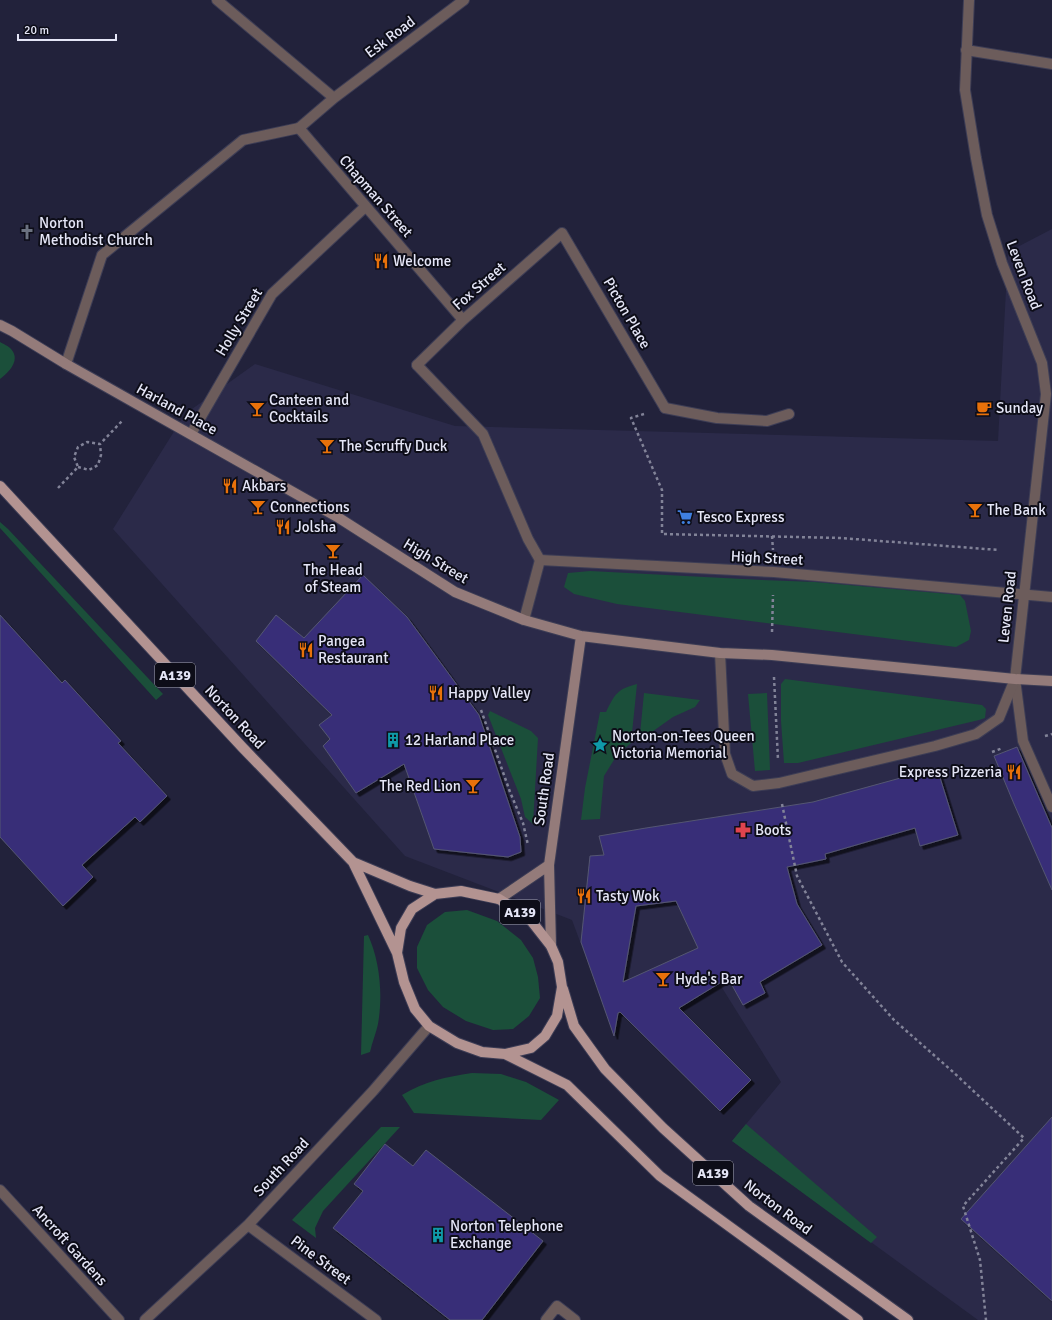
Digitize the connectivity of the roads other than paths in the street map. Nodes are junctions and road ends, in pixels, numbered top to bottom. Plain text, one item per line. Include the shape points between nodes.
1 (217, 0) edge
2 (464, 0) edge
3 (969, 0) edge
4 (966, 50) junction
5 (1052, 64) edge
6 (334, 98) junction
7 (299, 128) junction
8 (365, 207) junction
9 (562, 233) joint
10 (463, 320) junction
11 (0, 325) edge
12 (66, 364) junction
13 (789, 414) dead end
14 (191, 434) junction
15 (0, 486) edge
16 (340, 518) joint
17 (540, 560) junction
18 (1024, 594) junction
19 (1052, 597) edge
20 (524, 620) junction
21 (581, 636) junction
22 (720, 653) junction
23 (1015, 679) junction
24 (1052, 681) edge
25 (1052, 808) edge
26 (352, 862) junction
27 (549, 865) junction
28 (435, 894) junction
29 (500, 899) junction
30 (551, 946) junction
31 (397, 953) junction
32 (562, 987) junction
33 (429, 1026) junction
34 (505, 1054) junction
35 (0, 1190) edge
36 (248, 1225) junction
37 (118, 1320) edge
38 (145, 1320) edge
39 (376, 1320) edge
40 (546, 1320) edge
41 (575, 1320) edge
42 (858, 1320) edge
43 (908, 1320) edge

1 - 6 street
2 - 6 street, Esk Road
3 - 4 street, Leven Road
4 - 5 street
4 - 18 street, Leven Road via 965,90 987,215 1002,263 1042,363 1046,394
6 - 7 street, Esk Road
7 - 8 street, Chapman Street
7 - 12 street via 244,140 102,255
8 - 10 street, Chapman Street
8 - 14 street, Holly Street via 272,294
9 - 10 street, Fox Street
9 - 13 street, Picton Place via 665,408 717,418 767,421
10 - 17 street, Fox Street via 417,365 484,434 528,539
11 - 12 main road, Harland Place
12 - 14 main road, Harland Place
14 - 16 main road, Harland Place
15 - 26 main road, Norton Road / A139
16 - 20 main road, High Street via 454,592
17 - 18 street, High Street via 774,572
17 - 20 street
18 - 19 street, High Street
18 - 23 street, Leven Road
20 - 21 main road, High Street
21 - 22 main road, High Street
21 - 27 main road, South Road
22 - 23 main road, High Street
22 - 23 street via 725,754 732,774 753,786 935,746 976,734 999,718
23 - 24 main road, High Street
23 - 25 street via 1022,741
26 - 28 main road, Norton Road / A139
26 - 31 main road, Norton Road / A139
27 - 29 main road
27 - 30 main road, South Road
28 - 29 main road, A139 via 461,891
28 - 31 main road, A139 via 412,909 401,928
29 - 30 main road, A139 via 529,918
30 - 32 main road, A139 via 558,962
31 - 33 main road, A139 via 404,982 415,1009
32 - 34 main road, A139 via 557,1016 545,1036 531,1048
32 - 43 main road, Norton Road / A139 via 574,1026 605,1068 663,1128 749,1206
33 - 34 main road, A139 via 457,1043 482,1052
33 - 36 street, South Road via 373,1091
34 - 42 main road, A139 via 567,1085 660,1176
35 - 37 street, Ancroft Gardens
36 - 38 street, South Road
36 - 39 street, Pine Street
40 - 41 street via 557,1306

